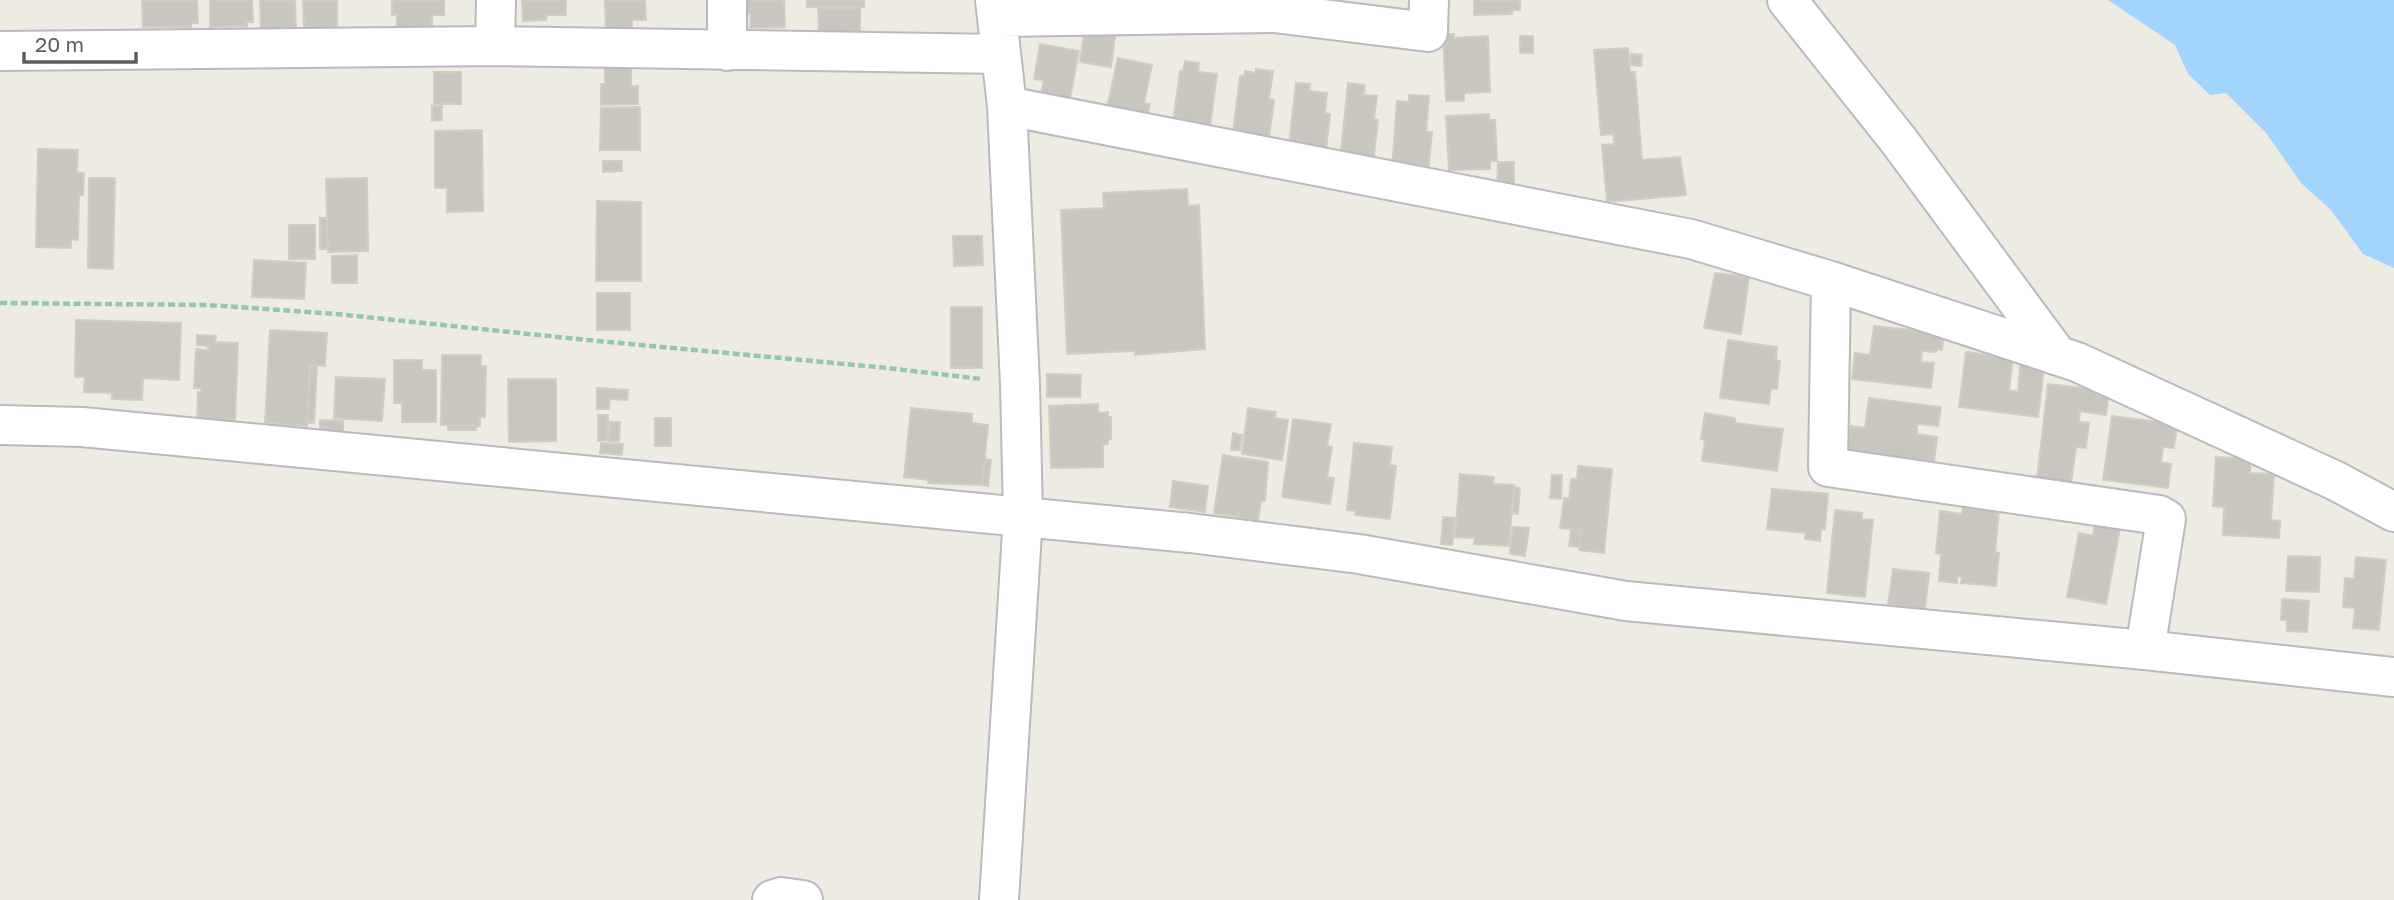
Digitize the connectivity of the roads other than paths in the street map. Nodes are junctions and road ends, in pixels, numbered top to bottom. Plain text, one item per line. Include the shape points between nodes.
1 (496, 0) edge
2 (727, 0) edge
3 (1429, 0) edge
4 (1787, 0) edge
5 (997, 8) edge
6 (495, 46) junction
7 (0, 51) edge
8 (727, 51) junction
9 (1001, 54) junction
10 (1007, 106) junction
11 (1831, 281) junction
12 (2058, 356) junction
13 (0, 425) edge
14 (2394, 512) edge
15 (1023, 516) junction
16 (2145, 650) junction
17 (2394, 677) edge
18 (772, 900) edge
19 (803, 900) edge
20 (999, 900) edge

1 - 6 street
2 - 8 street
3 - 5 street via 1427,32 1274,13
4 - 12 street via 1899,141
5 - 9 street
6 - 7 street
6 - 8 street
8 - 9 street
9 - 10 street
10 - 11 street via 1691,239
10 - 15 street
11 - 12 street
11 - 16 street via 1828,467 2166,519
12 - 14 street via 2336,481
13 - 15 street via 96,428
15 - 16 street via 1359,554 1626,601
15 - 20 street
16 - 17 street
18 - 19 street

